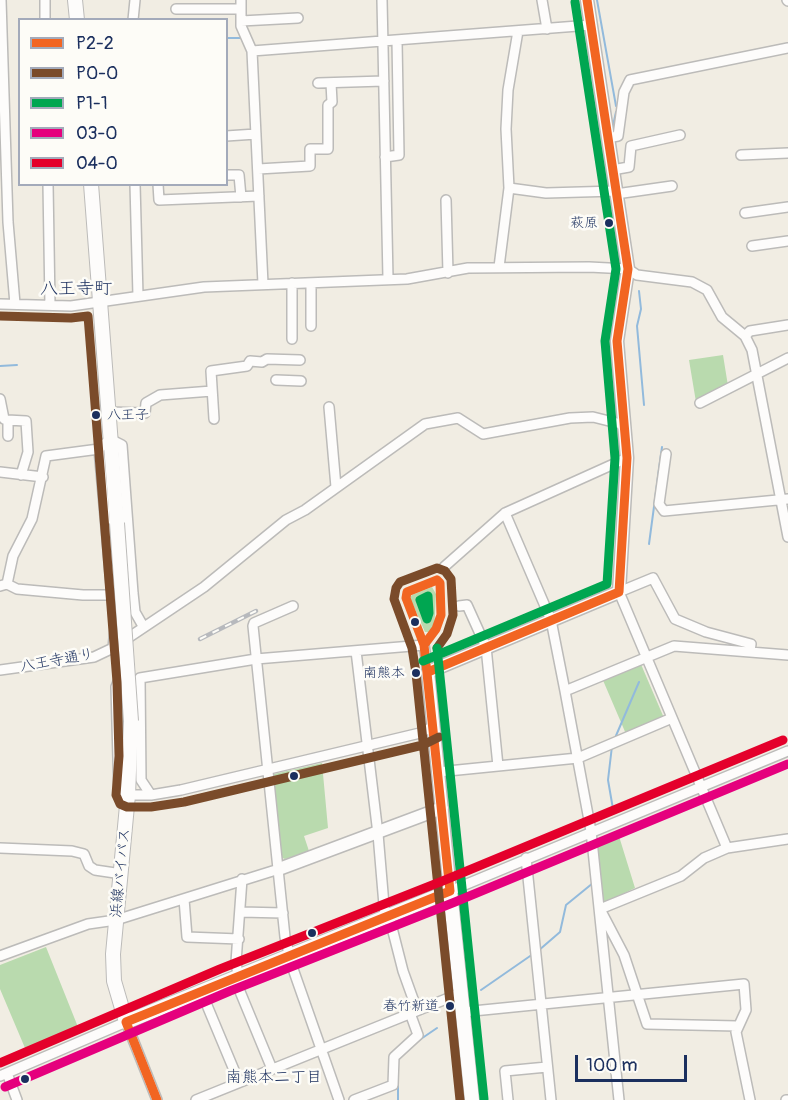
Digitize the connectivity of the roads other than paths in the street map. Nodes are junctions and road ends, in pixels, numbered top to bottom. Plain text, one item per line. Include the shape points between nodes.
1 (45, 0) edge
2 (75, 0) edge
3 (135, 0) edge
4 (382, 0) edge
5 (542, 0) edge
6 (587, 0) edge
7 (1, 1) edge
8 (241, 5) edge
9 (176, 9) dead end
10 (45, 18) edge
11 (77, 18) edge
12 (133, 18) edge
13 (298, 18) dead end
14 (241, 21) junction
15 (591, 25) junction
16 (547, 29) junction
17 (518, 31) junction
18 (397, 41) junction
19 (383, 42) junction
20 (2, 48) edge
21 (788, 48) edge
22 (252, 51) junction
23 (384, 81) junction
24 (331, 83) junction
25 (318, 84) dead end
26 (3, 94) edge
27 (256, 134) junction
28 (680, 135) dead end
29 (228, 136) edge
30 (607, 138) junction
31 (4, 139) edge
32 (788, 153) edge
33 (741, 155) dead end
34 (385, 157) junction
35 (258, 169) junction
36 (612, 170) junction
37 (228, 175) edge
38 (48, 186) edge
39 (91, 186) edge
40 (135, 186) edge
41 (158, 186) edge
42 (672, 186) dead end
43 (508, 188) junction
44 (616, 193) junction
45 (259, 196) junction
46 (241, 197) junction
47 (446, 200) dead end
48 (788, 207) edge
49 (745, 213) dead end
50 (788, 241) edge
51 (752, 246) dead end
52 (5, 258) edge
53 (499, 267) junction
54 (628, 269) junction
55 (448, 273) junction
56 (388, 278) junction
57 (292, 283) junction
58 (311, 283) junction
59 (263, 284) junction
60 (138, 296) junction
61 (99, 302) junction
62 (0, 304) edge
63 (15, 304) junction
64 (50, 305) junction
65 (788, 325) edge
66 (311, 326) dead end
67 (745, 336) junction
68 (292, 339) dead end
69 (788, 358) edge
70 (758, 375) junction
71 (276, 380) dead end
72 (212, 391) junction
73 (0, 399) edge
74 (700, 403) dead end
75 (329, 407) dead end
76 (108, 412) junction
77 (214, 419) dead end
78 (7, 420) junction
79 (626, 432) junction
80 (8, 436) dead end
81 (110, 439) junction
82 (99, 449) junction
83 (28, 452) junction
84 (666, 454) dead end
85 (46, 456) junction
86 (627, 458) junction
87 (0, 472) edge
88 (21, 475) junction
89 (43, 477) junction
90 (336, 487) junction
91 (784, 499) edge
92 (505, 513) junction
93 (788, 537) edge
94 (444, 567) dead end
95 (3, 585) edge
96 (619, 592) junction
97 (112, 595) junction
98 (293, 606) dead end
99 (459, 606) dead end
100 (551, 620) junction
101 (143, 626) junction
102 (486, 647) junction
103 (113, 648) junction
104 (356, 651) junction
105 (750, 651) junction
106 (788, 655) edge
107 (647, 656) junction
108 (256, 658) junction
109 (0, 670) edge
110 (428, 672) junction
111 (140, 678) junction
112 (565, 691) junction
113 (672, 718) junction
114 (434, 726) junction
115 (366, 746) junction
116 (788, 751) edge
117 (578, 758) junction
118 (498, 766) junction
119 (267, 769) junction
120 (438, 772) junction
121 (700, 786) junction
122 (123, 795) junction
123 (151, 795) junction
124 (442, 808) junction
125 (591, 831) junction
126 (378, 834) junction
127 (788, 838) edge
128 (0, 848) edge
129 (727, 848) junction
130 (526, 858) junction
131 (279, 869) junction
132 (122, 874) junction
133 (242, 879) junction
134 (450, 891) junction
135 (183, 899) junction
136 (600, 909) junction
137 (241, 912) junction
138 (283, 913) junction
139 (387, 917) junction
140 (116, 920) junction
141 (239, 939) junction
142 (0, 956) edge
143 (289, 956) junction
144 (236, 976) junction
145 (201, 991) junction
146 (461, 993) junction
147 (635, 993) junction
148 (607, 997) junction
149 (541, 1003) junction
150 (413, 1012) junction
151 (463, 1012) junction
152 (126, 1022) junction
153 (737, 1026) junction
154 (320, 1048) junction
155 (548, 1067) junction
156 (272, 1069) junction
157 (4, 1075) edge
158 (238, 1082) junction
159 (17, 1100) edge
160 (157, 1100) edge
161 (196, 1100) edge
162 (339, 1100) edge
163 (354, 1100) edge
164 (472, 1100) edge
165 (507, 1100) edge
166 (551, 1100) edge
167 (619, 1100) edge
168 (750, 1100) edge

1 - 10 street
2 - 11 highway
3 - 12 street
4 - 19 street
5 - 16 street
6 - 15 main road
7 - 20 street
8 - 9 street
8 - 14 street
13 - 14 street
14 - 22 street
15 - 16 street
15 - 30 main road
16 - 17 street
17 - 18 street
17 - 43 street via 508,100
18 - 19 street
18 - 34 street via 399,155
19 - 22 street
19 - 23 street
20 - 26 street
21 - 30 street via 630,80 624,92 618,136
22 - 27 street
23 - 24 street
23 - 34 street
24 - 25 street
24 - 35 street via 328,149 310,149 310,166
26 - 31 street
27 - 29 street
27 - 35 street
28 - 36 street via 631,146 629,167
30 - 36 main road
31 - 52 street
32 - 33 street
34 - 56 street
35 - 45 street
36 - 44 main road
37 - 46 street via 239,174
38 - 64 street
39 - 61 highway, 浜線バイパス
40 - 60 street
41 - 46 street via 159,200
42 - 44 street
43 - 44 street via 546,193
43 - 53 street
44 - 54 main road
45 - 46 street
45 - 59 street
47 - 55 street
48 - 49 street
50 - 51 street
52 - 63 street
53 - 54 street
53 - 55 street
54 - 67 street via 637,275 697,284 710,294 724,319
54 - 79 main road via 617,341
55 - 56 street
56 - 58 street
57 - 58 street
57 - 59 street
57 - 68 street
58 - 66 street
59 - 60 street
60 - 61 street
61 - 64 street
61 - 76 highway, 浜線バイパス
62 - 63 street
63 - 64 street
65 - 67 street via 750,331
67 - 70 street
69 - 70 street
70 - 74 street
70 - 91 street
71 - 72 street via 297,381 297,360 250,361 248,366 211,371
72 - 76 street via 160,395 146,403 145,412
72 - 77 street
73 - 78 street
75 - 90 street
76 - 81 highway, 浜線バイパス
78 - 80 street
78 - 83 street via 26,420
79 - 86 main road
79 - 90 street, 八王寺通り via 621,424 593,417 483,434 458,418 425,424
81 - 82 street
81 - 101 street via 122,445 135,612
81 - 122 highway, 浜線バイパス, bridge via 131,721
82 - 85 street
82 - 97 street
83 - 85 street
83 - 88 street
84 - 91 street via 661,510
85 - 89 street
86 - 92 street
86 - 96 main road
87 - 88 street
88 - 89 street
89 - 95 street via 32,519
90 - 101 street, 八王寺通り via 286,520 204,587
91 - 93 street
92 - 94 street
92 - 100 street
95 - 97 street
96 - 100 main road
96 - 105 street via 653,578 675,618 751,645
96 - 107 street
97 - 103 street
98 - 108 street via 254,623
99 - 102 street via 467,605
100 - 102 main road
100 - 112 street
101 - 103 street, 八王寺通り
102 - 110 main road
102 - 118 street
103 - 109 street, 八王寺通り via 94,657
104 - 108 street
104 - 110 street via 424,645
104 - 115 street
105 - 106 street
105 - 107 street via 674,646
107 - 112 street
107 - 113 street
108 - 111 street
108 - 119 street
110 - 114 main road
111 - 122 street via 118,682 116,687
111 - 123 street via 141,780
112 - 117 street
113 - 117 street
113 - 121 street
114 - 115 street via 420,734
114 - 120 main road
115 - 119 street
115 - 126 street
116 - 121 street
117 - 118 street
117 - 125 street
118 - 120 street
119 - 123 street
119 - 131 street
120 - 124 main road
121 - 125 street
121 - 129 street
122 - 123 street
122 - 132 highway, 浜線バイパス
124 - 126 main road
124 - 134 main road
125 - 130 street
125 - 136 street
126 - 131 main road
126 - 139 street
127 - 129 street
128 - 132 street via 72,851 84,854 95,870
129 - 136 street via 704,858 681,876
130 - 134 street
130 - 149 street
131 - 133 street
131 - 138 street
132 - 140 highway, 浜線バイパス
133 - 135 street
133 - 137 street
134 - 139 highway
134 - 146 highway
135 - 140 street
135 - 141 street via 187,937
136 - 147 street via 624,955
136 - 148 street
137 - 138 street
137 - 141 street
138 - 143 street
139 - 143 highway
139 - 150 street
140 - 142 street via 88,924
140 - 152 highway, 浜線バイパス via 114,981
141 - 144 street
143 - 144 highway
143 - 154 street
144 - 145 highway
144 - 156 street
145 - 152 highway
145 - 158 street
146 - 150 street
146 - 151 highway
147 - 148 street
147 - 153 street via 647,1024
147 - 153 street via 744,984 746,1010
148 - 149 street
148 - 167 street
149 - 151 street
149 - 155 street
150 - 154 street
150 - 163 street via 418,1035 394,1057 393,1085
151 - 164 highway
152 - 157 street
152 - 160 street
153 - 168 street
154 - 156 street
154 - 162 street
155 - 165 street via 505,1071
155 - 166 street
156 - 158 street
157 - 159 street
158 - 161 street

